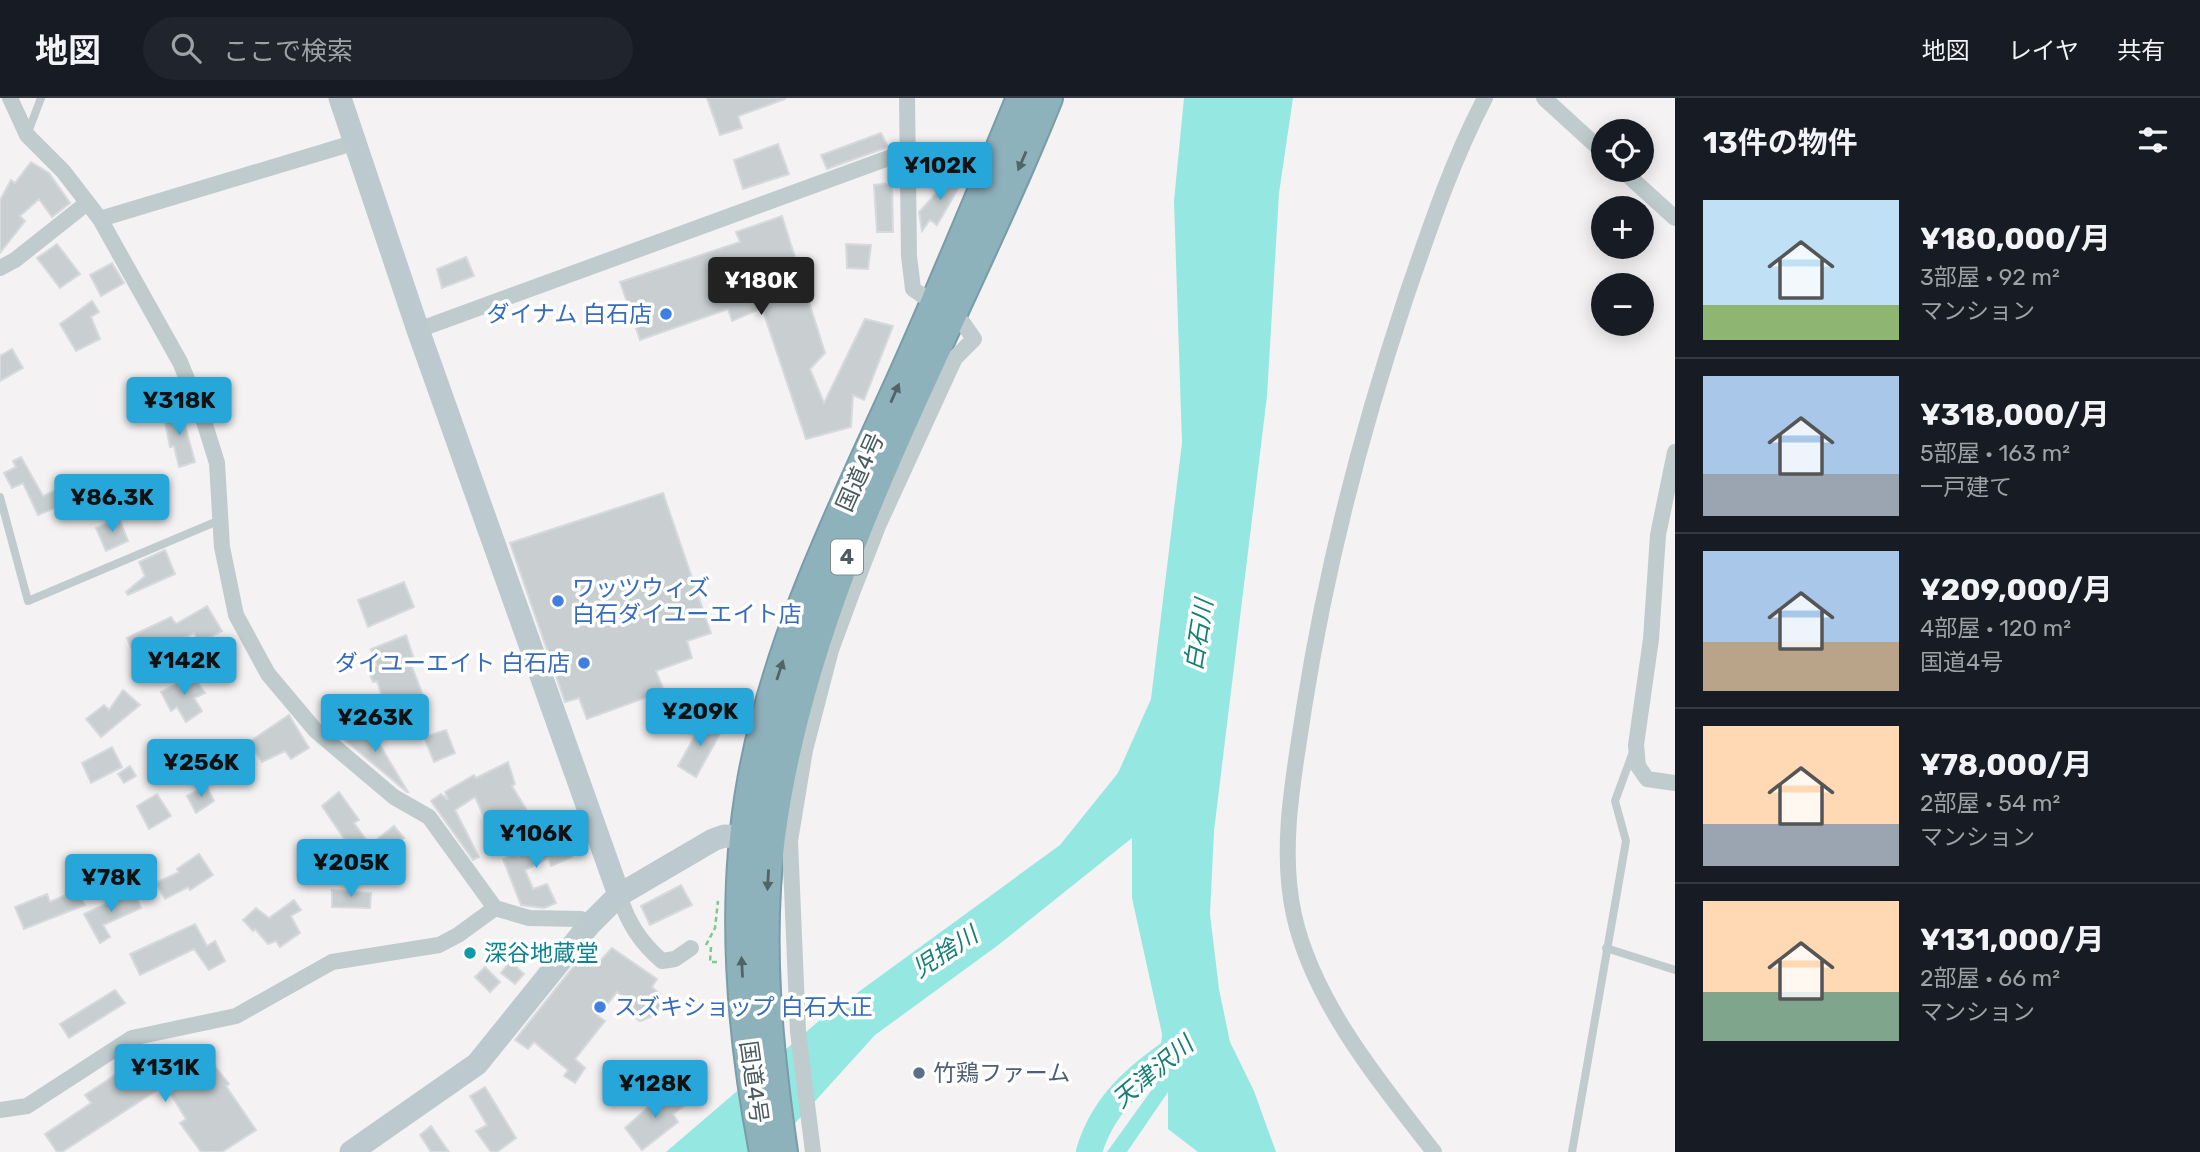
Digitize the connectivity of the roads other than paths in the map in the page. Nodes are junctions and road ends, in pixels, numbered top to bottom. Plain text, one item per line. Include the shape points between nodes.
1 (10, 98) edge
2 (41, 98) edge
3 (340, 98) edge
4 (906, 98) edge
5 (1021, 98) edge
6 (1048, 98) edge
7 (1485, 98) edge
8 (1544, 98) edge
9 (27, 135) junction
10 (1591, 141) edge
11 (353, 143) junction
12 (905, 152) junction
13 (1635, 182) edge
14 (87, 204) junction
15 (1675, 218) edge
16 (100, 219) junction
17 (0, 268) edge
18 (944, 311) junction
19 (418, 330) junction
20 (1675, 452) edge
21 (0, 497) edge
22 (220, 520) junction
23 (1636, 744) junction
24 (1675, 783) edge
25 (758, 838) junction
26 (619, 895) junction
27 (495, 908) junction
28 (590, 924) junction
29 (698, 948) road end
30 (1606, 948) junction
31 (1675, 970) edge
32 (760, 1053) junction
33 (0, 1110) edge
34 (812, 1147) edge
35 (351, 1152) edge
36 (764, 1152) edge
37 (783, 1152) edge
38 (1434, 1152) edge
39 (1572, 1152) edge

1 - 9 street
2 - 9 lane
3 - 11 street
4 - 12 street
5 - 18 highway, 国道4号 / 4
6 -> 18 highway, 国道4号 / 4
7 - 38 street via 1426,237 1359,448 1318,619 1289,830 1294,916 1312,967 1358,1054
8 - 10 street
9 - 14 street via 63,171
11 - 16 street
11 - 19 street
12 - 18 street via 913,289
12 - 19 street
13 - 15 street
14 - 16 street
14 - 17 street
16 - 22 street via 180,362 202,415 217,463
18 - 25 highway, 国道4号 / 4 via 835,590
18 - 34 street via 963,323 974,339 955,358 878,526 831,650 805,750 790,841 799,1032
19 - 26 street
20 - 23 street via 1658,535 1651,639
21 - 22 lane via 29,601
22 - 27 street via 236,615 268,674 316,731 394,797 429,817
23 - 24 street via 1639,766 1647,779
23 - 30 lane via 1615,801 1626,841
25 - 26 street via 724,836 713,840
25 - 32 highway, 国道4号 / 4 via 765,978
26 - 28 street
26 - 29 street via 626,918 644,945 662,961
27 - 28 street via 529,918 582,919
27 - 33 street via 439,945 332,962 236,1016 132,1038 27,1106
28 - 35 street via 477,1064
30 - 31 lane
30 - 39 lane
32 - 36 highway, 国道4号 / 4
32 - 37 highway, 国道4号 / 4

